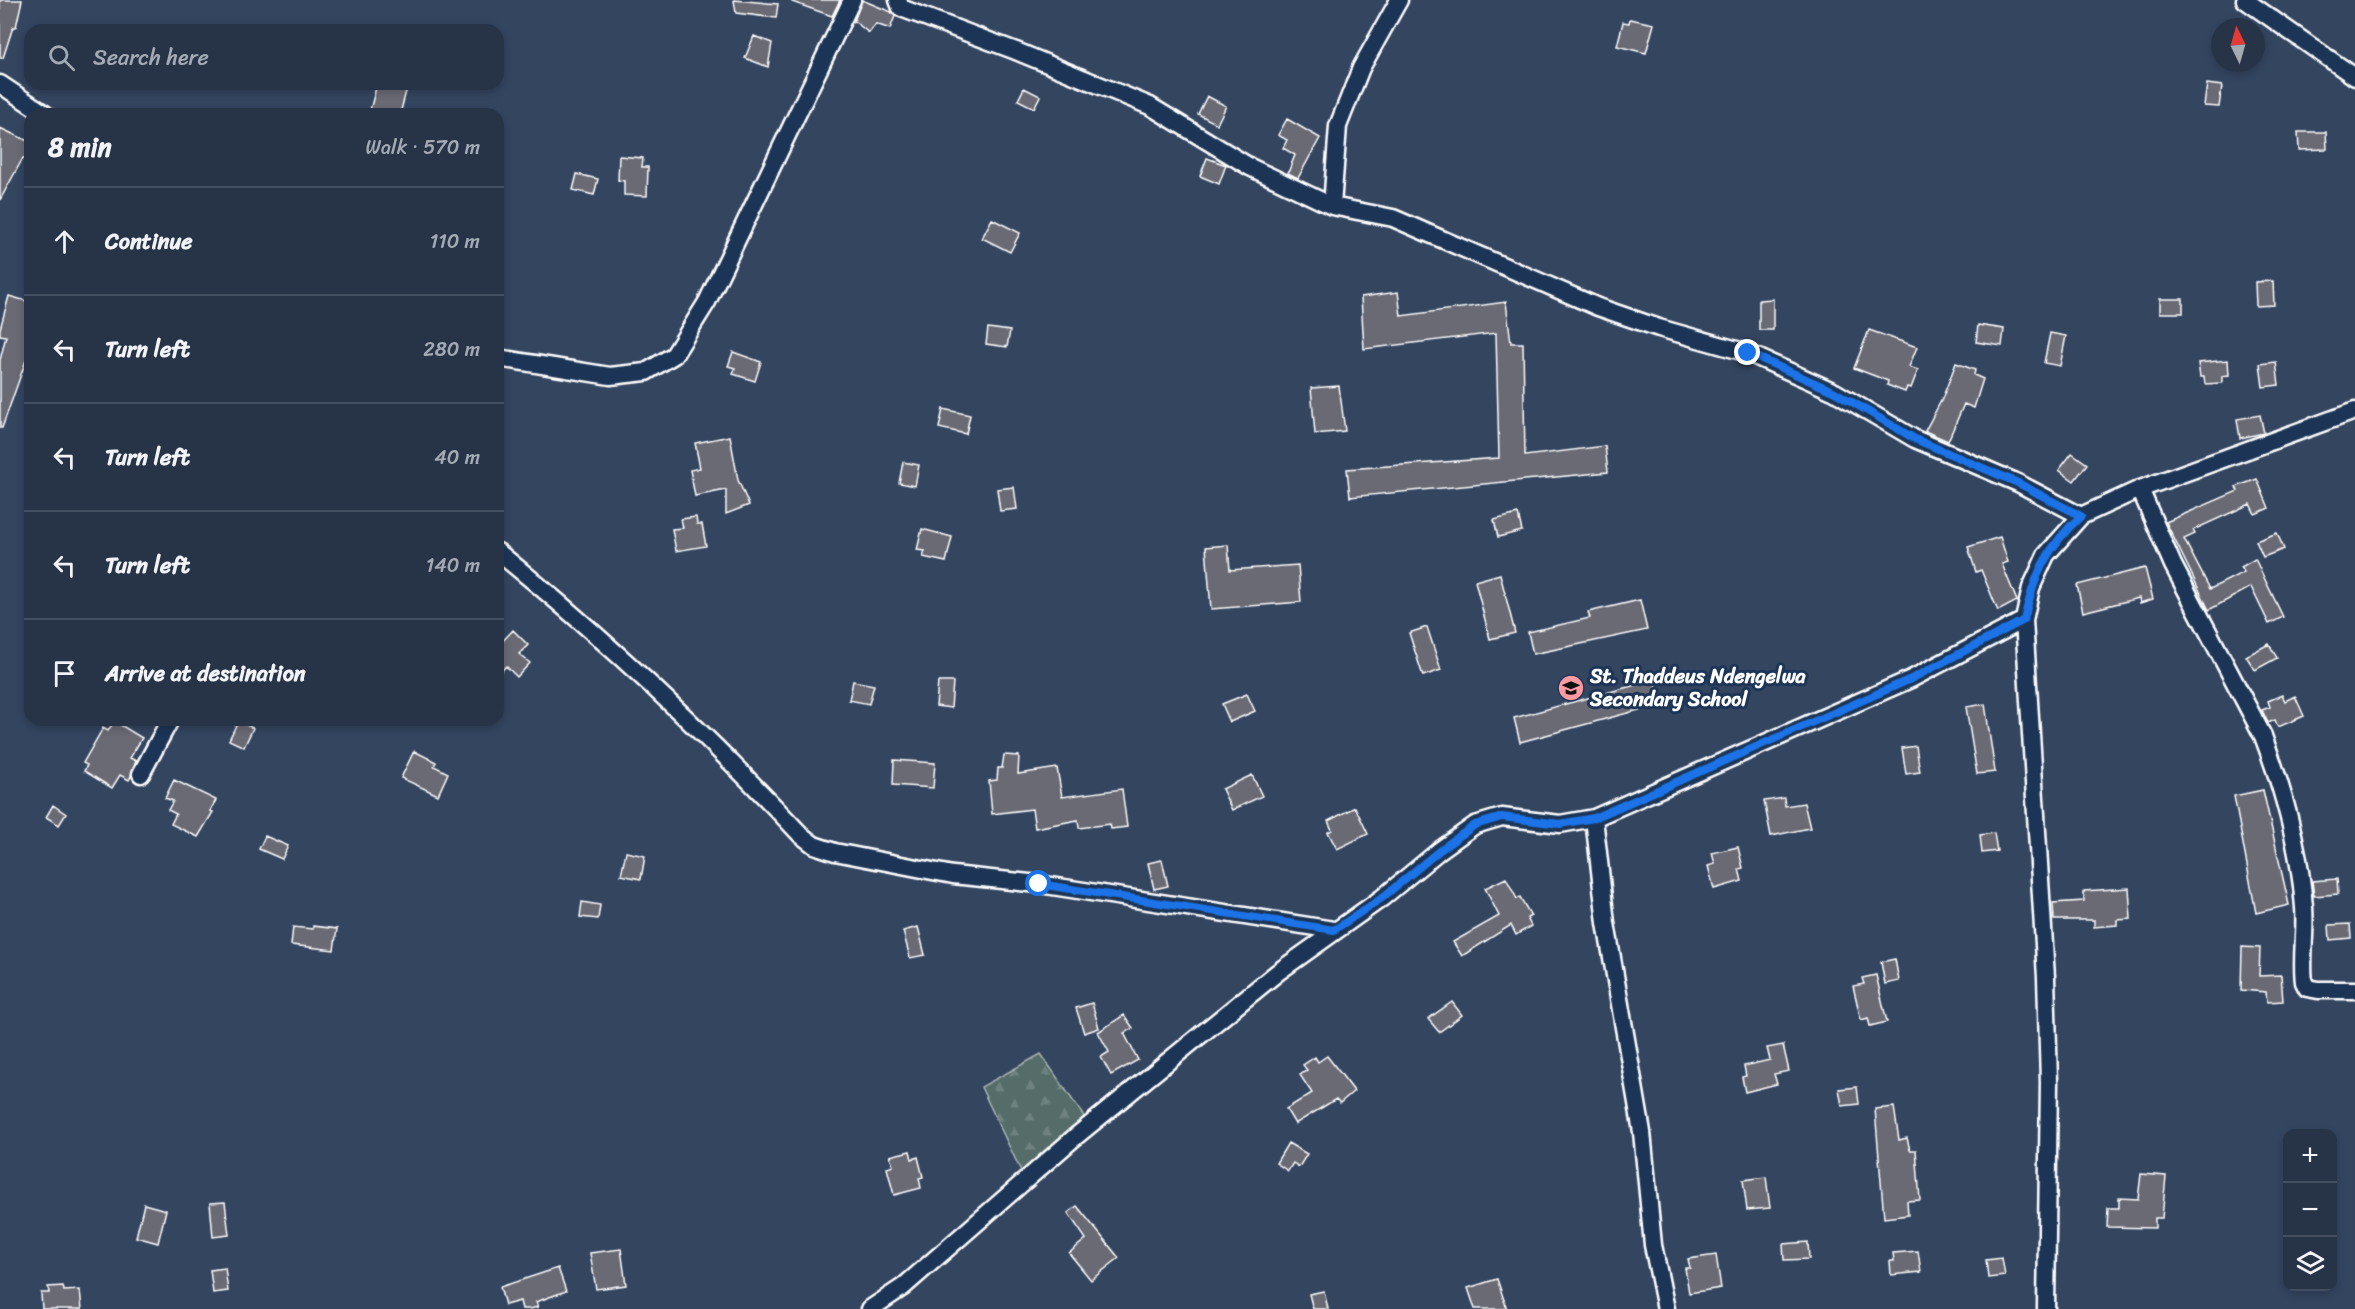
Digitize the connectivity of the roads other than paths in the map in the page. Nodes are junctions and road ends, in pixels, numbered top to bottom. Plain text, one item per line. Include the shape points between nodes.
1 (852, 0) edge
2 (1399, 0) edge
3 (2245, 0) edge
4 (901, 3) edge
5 (2355, 77) edge
6 (0, 84) edge
7 (36, 108) edge
8 (1332, 206) junction
9 (504, 359) edge
10 (2355, 411) edge
11 (2140, 489) junction
12 (2081, 516) junction
13 (504, 557) edge
14 (2024, 620) junction
15 (167, 726) edge
16 (141, 774) dead end
17 (1594, 818) junction
18 (1334, 930) junction
19 (2355, 990) edge
20 (870, 1309) edge
21 (1666, 1309) edge
22 (2046, 1309) edge

1 - 9 street via 706,302 674,356 646,372 610,376
2 - 8 street via 1361,68 1338,126
3 - 5 street
4 - 8 street via 1150,106 1250,167
6 - 7 street
8 - 12 street via 1393,218 1598,307 1748,353 1835,392 1915,439 2018,483
10 - 11 street
11 - 12 street
11 - 19 street via 2173,565 2263,736 2274,765 2304,908 2304,982 2307,988 2318,990
12 - 14 street via 2046,555 2031,588
13 - 18 street via 646,681 814,845 953,875 1039,884
14 - 17 street via 1911,679
14 - 22 street via 2046,977
15 - 16 street
17 - 18 street via 1560,824 1502,817 1475,825 1382,898
17 - 21 street via 1606,923 1642,1132 1653,1245
18 - 20 street via 1074,1137 903,1287

